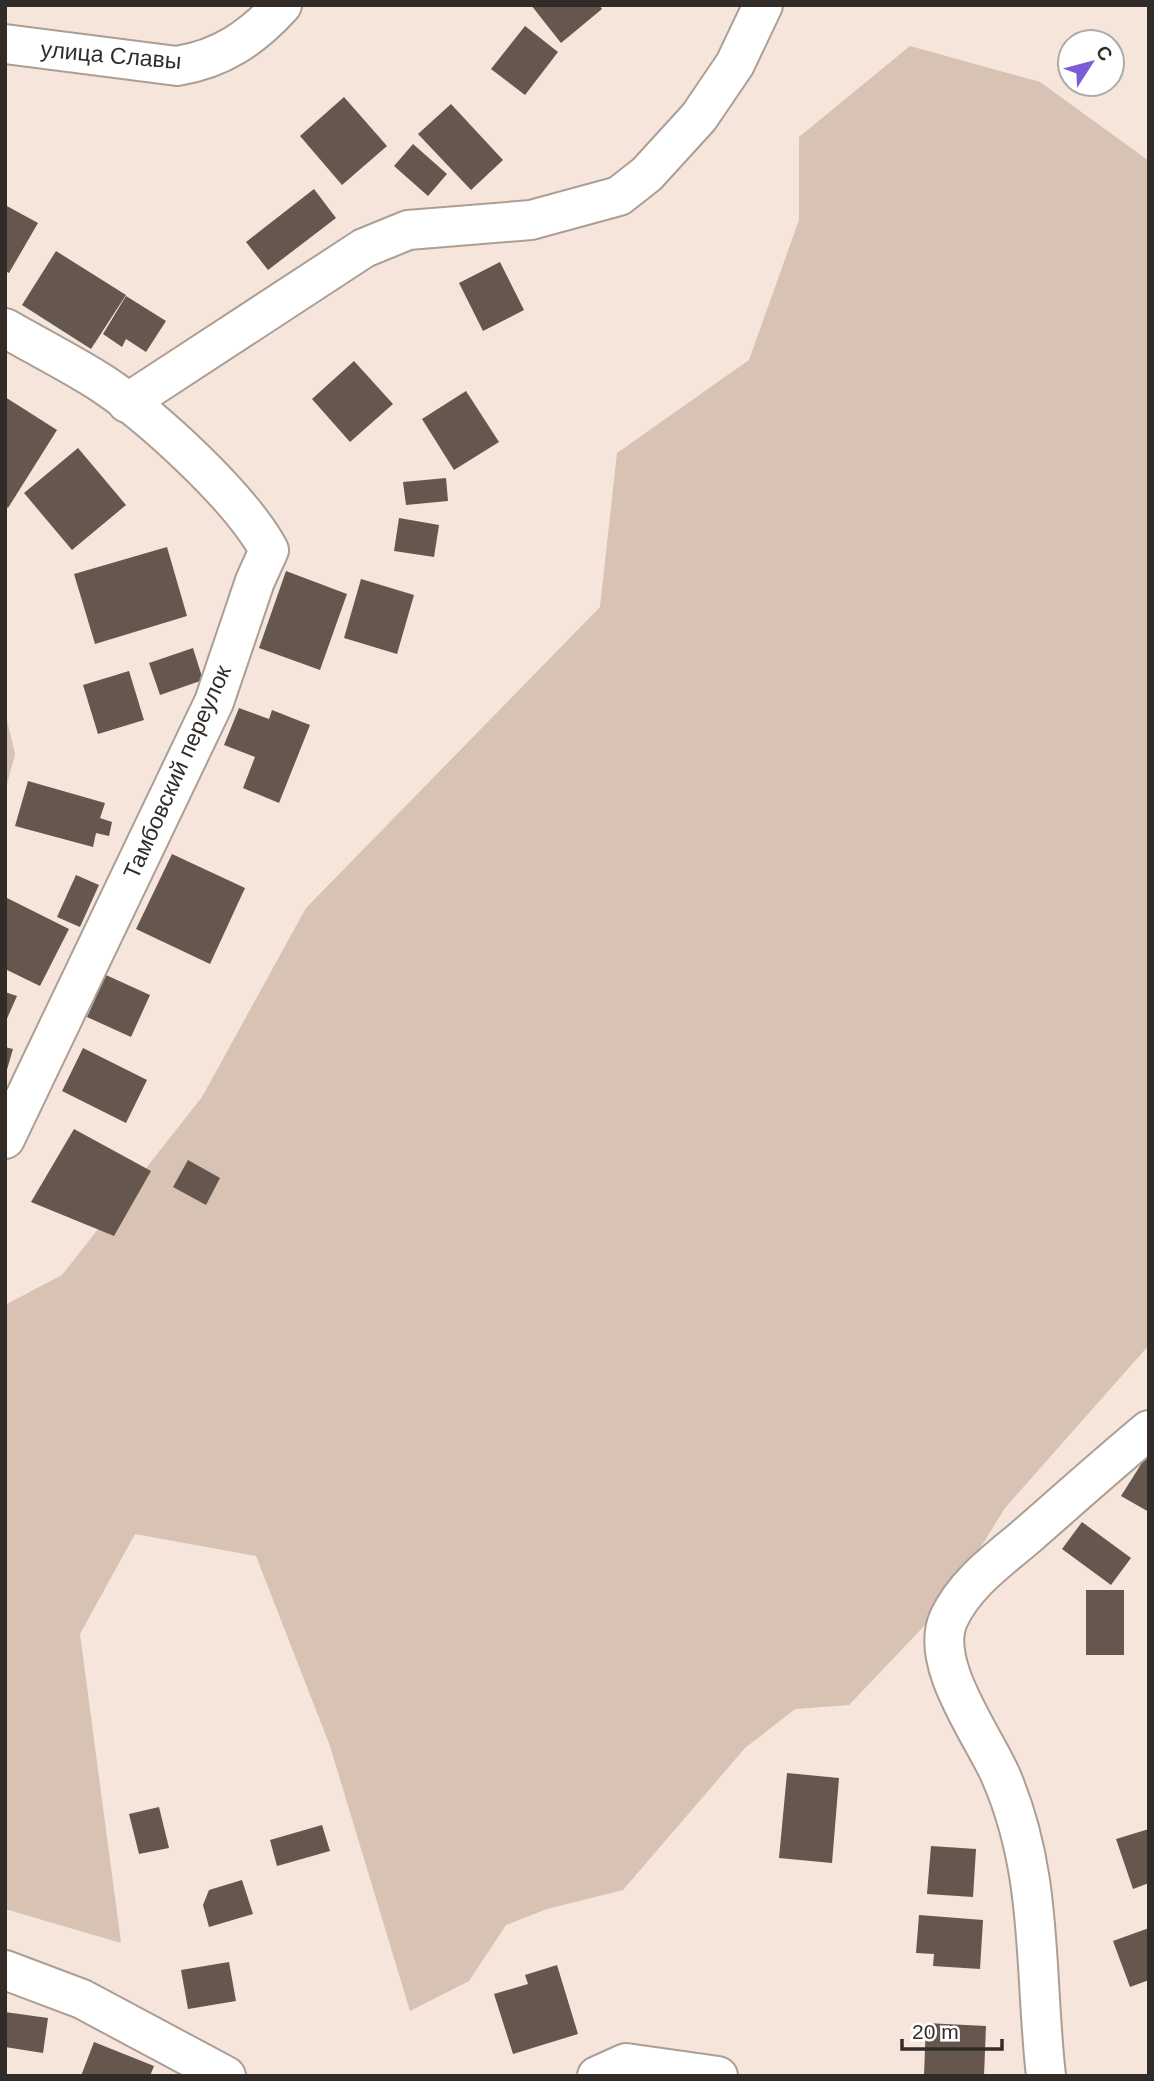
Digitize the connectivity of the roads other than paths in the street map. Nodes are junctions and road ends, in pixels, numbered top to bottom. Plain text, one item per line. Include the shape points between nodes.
1 (282, 5) edge
2 (763, 5) edge
3 (5, 44) edge
4 (5, 328) edge
5 (127, 403) junction
6 (5, 1139) edge
7 (1149, 1430) edge
8 (5, 1970) edge
9 (226, 2076) edge
10 (597, 2076) edge
11 (718, 2076) edge
12 (1046, 2076) edge

1 - 3 street, улица Славы via 231,49 177,65
2 - 5 street via 735,64 699,117 648,174 619,196 531,220 408,230 364,248
4 - 5 street, Тамбовский переулок via 103,384
5 - 6 street, Тамбовский переулок via 216,483 254,523 269,550 214,702
7 - 12 street via 971,1585 948,1620 944,1651 955,1687 1000,1774 1020,1826 1036,1905
8 - 9 street via 82,1999
10 - 11 street via 626,2063

